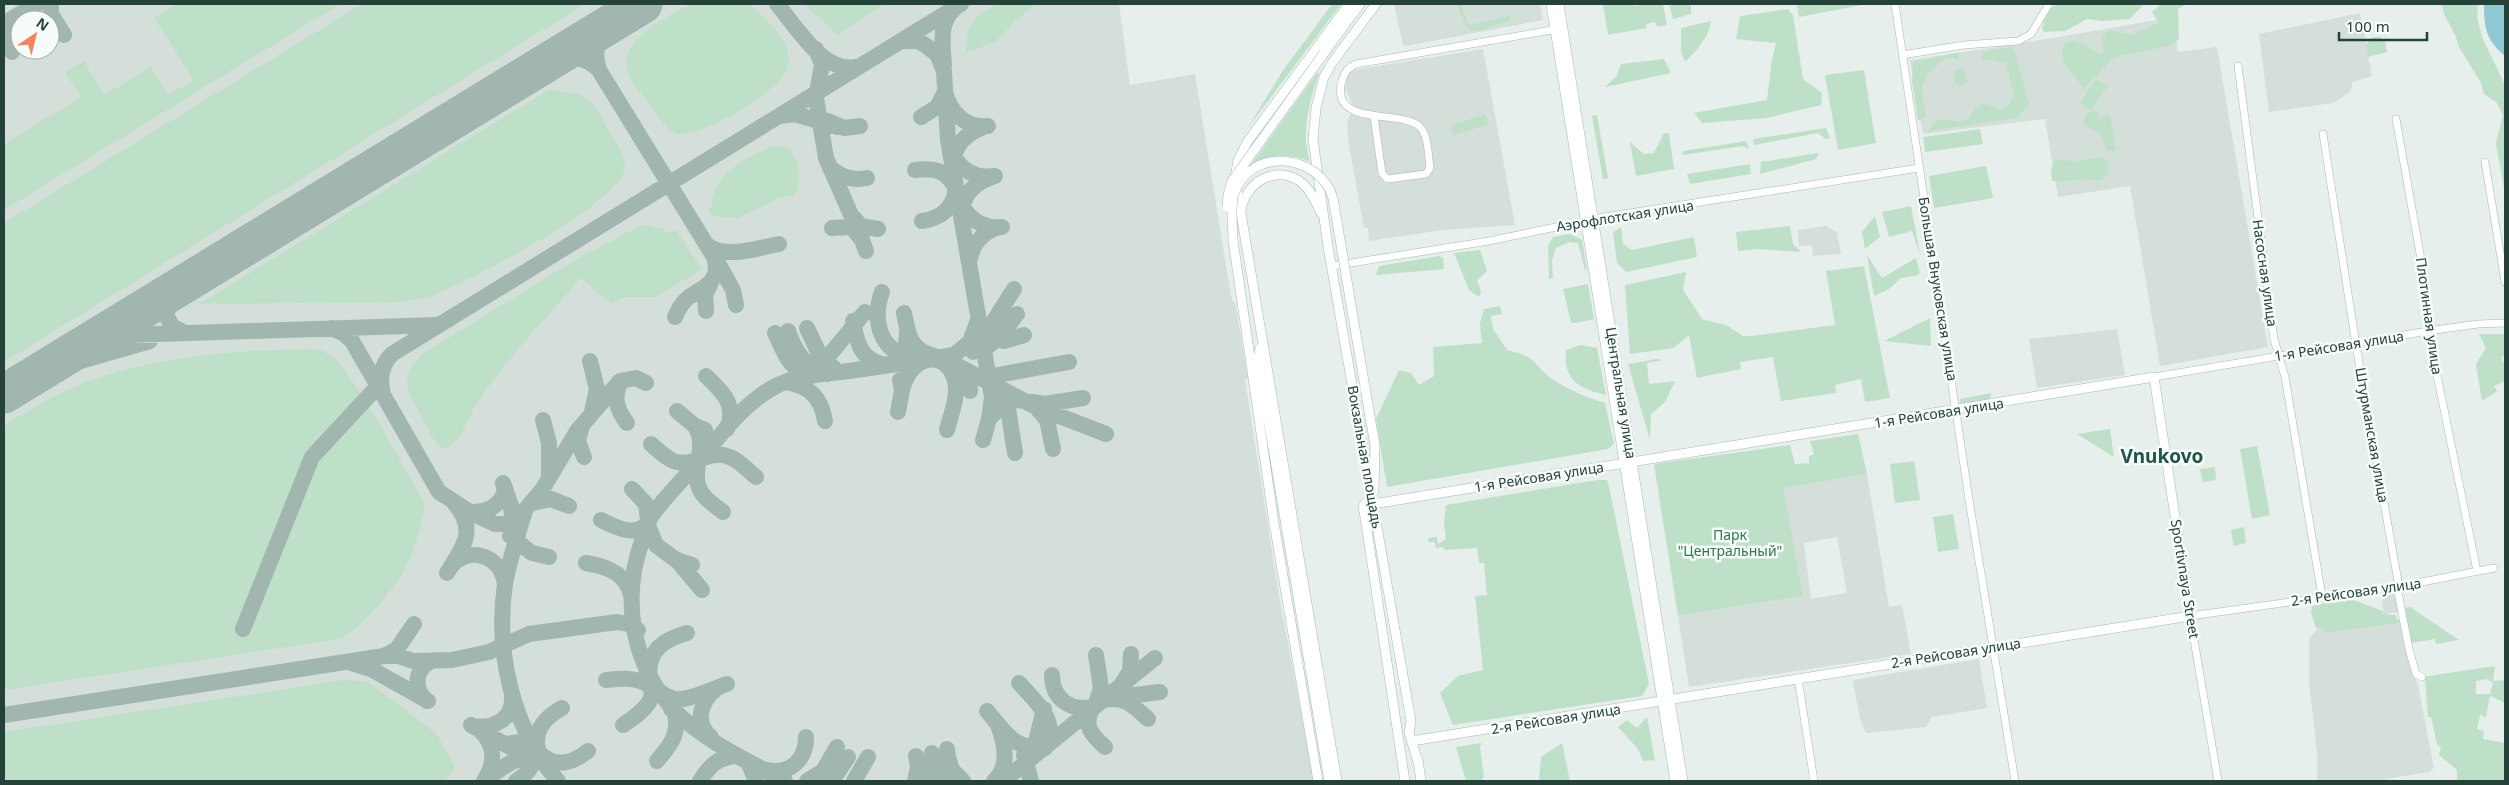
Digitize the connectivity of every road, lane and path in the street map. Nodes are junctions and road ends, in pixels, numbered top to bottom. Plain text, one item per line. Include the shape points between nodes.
1 (1349, 4) edge
2 (1360, 4) edge
3 (1376, 4) edge
4 (1551, 4) edge
5 (1560, 4) edge
6 (1895, 4) edge
7 (2049, 4) edge
8 (1559, 29) junction
9 (1902, 55) junction
10 (2238, 66) dead end
11 (1374, 116) junction
12 (2396, 119) dead end
13 (2324, 134) dead end
14 (2485, 162) dead end
15 (1919, 168) junction
16 (1324, 219) junction
17 (1590, 220) junction
18 (1242, 229) junction
19 (1233, 240) junction
20 (1332, 266) junction
21 (2505, 282) edge
22 (2505, 323) edge
23 (2428, 331) junction
24 (1261, 338) junction
25 (2356, 344) junction
26 (2278, 356) junction
27 (2154, 377) junction
28 (1956, 410) junction
29 (1628, 462) junction
30 (1372, 500) junction
31 (1285, 523) junction
32 (1294, 532) junction
33 (2494, 568) dead end
34 (2477, 571) junction
35 (2399, 587) junction
36 (2322, 596) junction
37 (2190, 616) junction
38 (1993, 647) junction
39 (1308, 662) junction
40 (1318, 670) junction
41 (2422, 677) dead end
42 (1798, 678) junction
43 (1666, 700) junction
44 (1411, 721) junction
45 (1418, 740) junction
46 (1419, 765) junction
47 (1318, 781) edge
48 (1329, 781) edge
49 (1337, 781) edge
50 (1405, 781) edge
51 (1421, 781) edge
52 (1674, 781) edge
53 (1683, 781) edge
54 (1814, 781) edge
55 (2015, 781) edge
56 (2218, 781) edge

1 - 18 main road via 1242,151 1235,178
2 - 19 main road, bridge via 1230,185 1227,209
3 - 16 main road, Вокзальная площадь via 1332,63 1324,77 1316,108 1313,134
4 - 8 main road, Центральная улица
5 - 8 main road, Центральная улица
6 - 9 street, Большая Внуковская улица
7 - 9 street via 2031,34 2018,41
8 - 11 street via 1351,66 1342,81 1343,99 1352,109
8 - 17 main road, Центральная улица
9 - 15 street, Большая Внуковская улица
10 - 26 street, Насосная улица
11 - 11 street via 1408,120 1421,128 1429,171 1426,174 1384,177
12 - 23 street, Плотинная улица via 2424,276
13 - 25 street, Штурманская улица
14 - 21 street
15 - 17 street, Аэрофлотская улица
15 - 28 street, Большая Внуковская улица
16 - 18 main road via 1304,185 1291,176 1277,174 1257,181 1248,191 1241,208
16 - 20 main road, Вокзальная площадь
17 - 20 street, Аэрофлотская улица via 1489,241
17 - 29 main road, Центральная улица
18 - 24 main road
19 - 30 main road, bridge via 1234,195 1244,177 1254,169 1272,161 1294,161 1316,172 1325,182 1333,198 1375,445
19 - 47 main road via 1274,523
20 - 30 main road, Вокзальная площадь
22 - 23 street, 1-я Рейсовая улица
23 - 25 street, 1-я Рейсовая улица
23 - 34 street, Плотинная улица
24 - 31 main road via 1258,359
24 - 32 main road
25 - 26 street, 1-я Рейсовая улица
25 - 35 street, Штурманская улица
26 - 27 street, 1-я Рейсовая улица
26 - 36 street, Насосная улица via 2285,377
27 - 28 main road, 1-я Рейсовая улица
27 - 37 main road, Sportivnaya Street
28 - 29 main road, 1-я Рейсовая улица
28 - 38 street, Большая Внуковская улица
29 - 30 main road, 1-я Рейсовая улица
29 - 43 main road, Центральная улица
30 - 44 main road, Вокзальная площадь
30 - 50 main road via 1363,506
31 - 32 main road
31 - 39 main road
32 - 40 main road
33 - 34 street, 2-я Рейсовая улица
34 - 35 street, 2-я Рейсовая улица
35 - 36 street, 2-я Рейсовая улица
35 - 41 street, Штурманская улица via 2409,649 2416,674
36 - 37 street, 2-я Рейсовая улица
37 - 38 main road, 2-я Рейсовая улица
37 - 56 street, Sportivnaya Street
38 - 42 main road, 2-я Рейсовая улица
38 - 55 street, Большая Внуковская улица
39 - 40 main road
39 - 48 main road
40 - 49 main road
42 - 43 main road, 2-я Рейсовая улица
42 - 54 street
43 - 45 main road, 2-я Рейсовая улица
43 - 52 main road, Центральная улица
43 - 53 main road, Центральная улица
44 - 45 main road, Вокзальная площадь
44 - 46 main road, Вокзальная площадь via 1409,733
45 - 46 main road, Вокзальная площадь
46 - 51 main road, Вокзальная площадь

